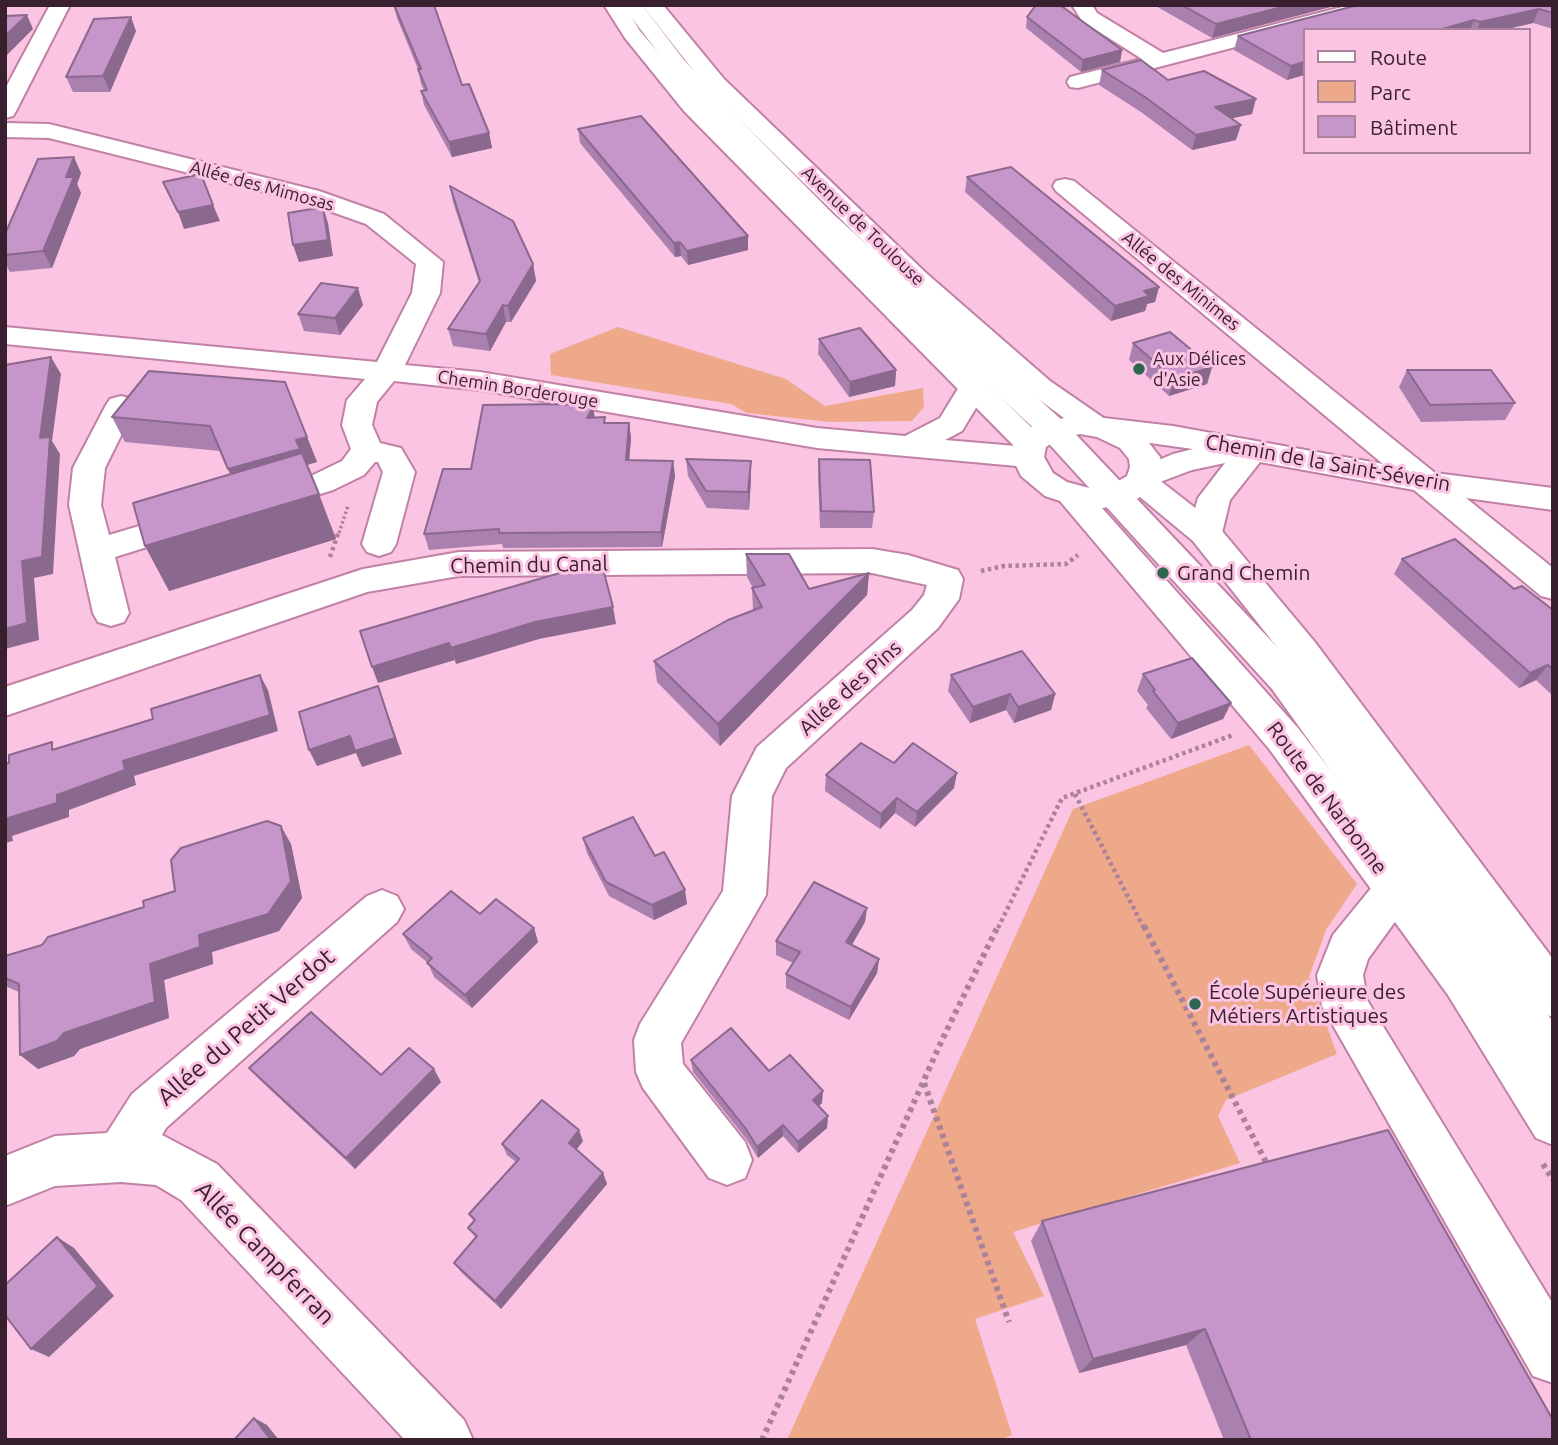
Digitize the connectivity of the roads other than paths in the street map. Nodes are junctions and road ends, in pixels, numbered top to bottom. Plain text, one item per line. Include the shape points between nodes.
1 (60, 5) edge
2 (614, 5) edge
3 (632, 5) edge
4 (652, 5) edge
5 (1082, 5) edge
6 (1374, 5) edge
7 (1263, 10) edge
8 (1291, 26) junction
9 (1159, 60) junction
10 (1078, 82) dead end
11 (5, 111) edge
12 (5, 130) edge
13 (1066, 187) dead end
14 (5, 335) edge
15 (387, 371) junction
16 (973, 388) junction
17 (121, 405) edge
18 (1100, 427) junction
19 (1037, 444) junction
20 (908, 447) junction
21 (367, 450) junction
22 (1252, 450) junction
23 (1427, 482) junction
24 (1134, 486) junction
25 (1073, 496) junction
26 (1553, 499) edge
27 (1205, 533) junction
28 (379, 544) dead end
29 (95, 551) junction
30 (946, 579) joint
31 (1553, 587) edge
32 (111, 613) dead end
33 (5, 702) edge
34 (1396, 889) junction
35 (382, 909) dead end
36 (1553, 996) edge
37 (1553, 1063) edge
38 (1553, 1121) edge
39 (121, 1157) junction
40 (727, 1160) dead end
41 (5, 1181) edge
42 (1553, 1356) edge
43 (444, 1440) edge

1 - 11 street
2 - 16 street, Avenue de Toulouse via 692,106
3 - 19 street via 702,94
4 - 18 street, Avenue de Toulouse via 716,84 917,279 1040,387
5 - 9 street via 1089,17
6 - 8 street
7 - 8 street
8 - 9 street
9 - 10 street
12 - 15 street, Allée des Mimosas via 62,134 310,195 375,219 430,262 426,293
13 - 23 street, Allée des Minimes
14 - 15 street, Chemin Borderouge
15 - 20 street, Chemin Borderouge via 494,384 817,438
15 - 21 street via 362,400 357,425
16 - 19 street, Avenue de Toulouse
16 - 20 street via 951,424
17 - 29 street via 89,468 85,505
18 - 19 street, Chemin de la Saint-Séverin via 1066,425
18 - 22 street, Chemin de la Saint-Séverin
18 - 24 street, Avenue de Toulouse via 1121,435 1144,457 1146,467
19 - 20 street, Chemin Borderouge
19 - 24 street
19 - 25 street via 1032,469 1041,480
21 - 28 street via 390,455 399,472
21 - 29 street via 353,468 322,482
22 - 23 street, Chemin de la Saint-Séverin
22 - 24 street via 1193,458
22 - 27 street via 1214,498
23 - 26 street, Chemin de la Saint-Séverin
23 - 31 street, Allée des Minimes
24 - 25 street via 1088,499
24 - 27 street via 1173,505
24 - 37 street via 1391,821
25 - 34 street, Route de Narbonne via 1273,727
27 - 36 street via 1301,651
29 - 32 street
30 - 33 street, Chemin du Canal via 872,561 459,564 363,581
30 - 40 street, Allée des Pins via 941,599 925,620 771,758 752,796 744,895 657,1040 660,1072
34 - 38 street, Route de Narbonne via 1464,980
34 - 42 street via 1349,949 1340,975 1345,1006
35 - 39 street, Allée du Petit Verdot via 149,1111
39 - 41 street, Allée Campferran via 55,1161
39 - 43 street, Allée Campferran via 162,1160 200,1182

